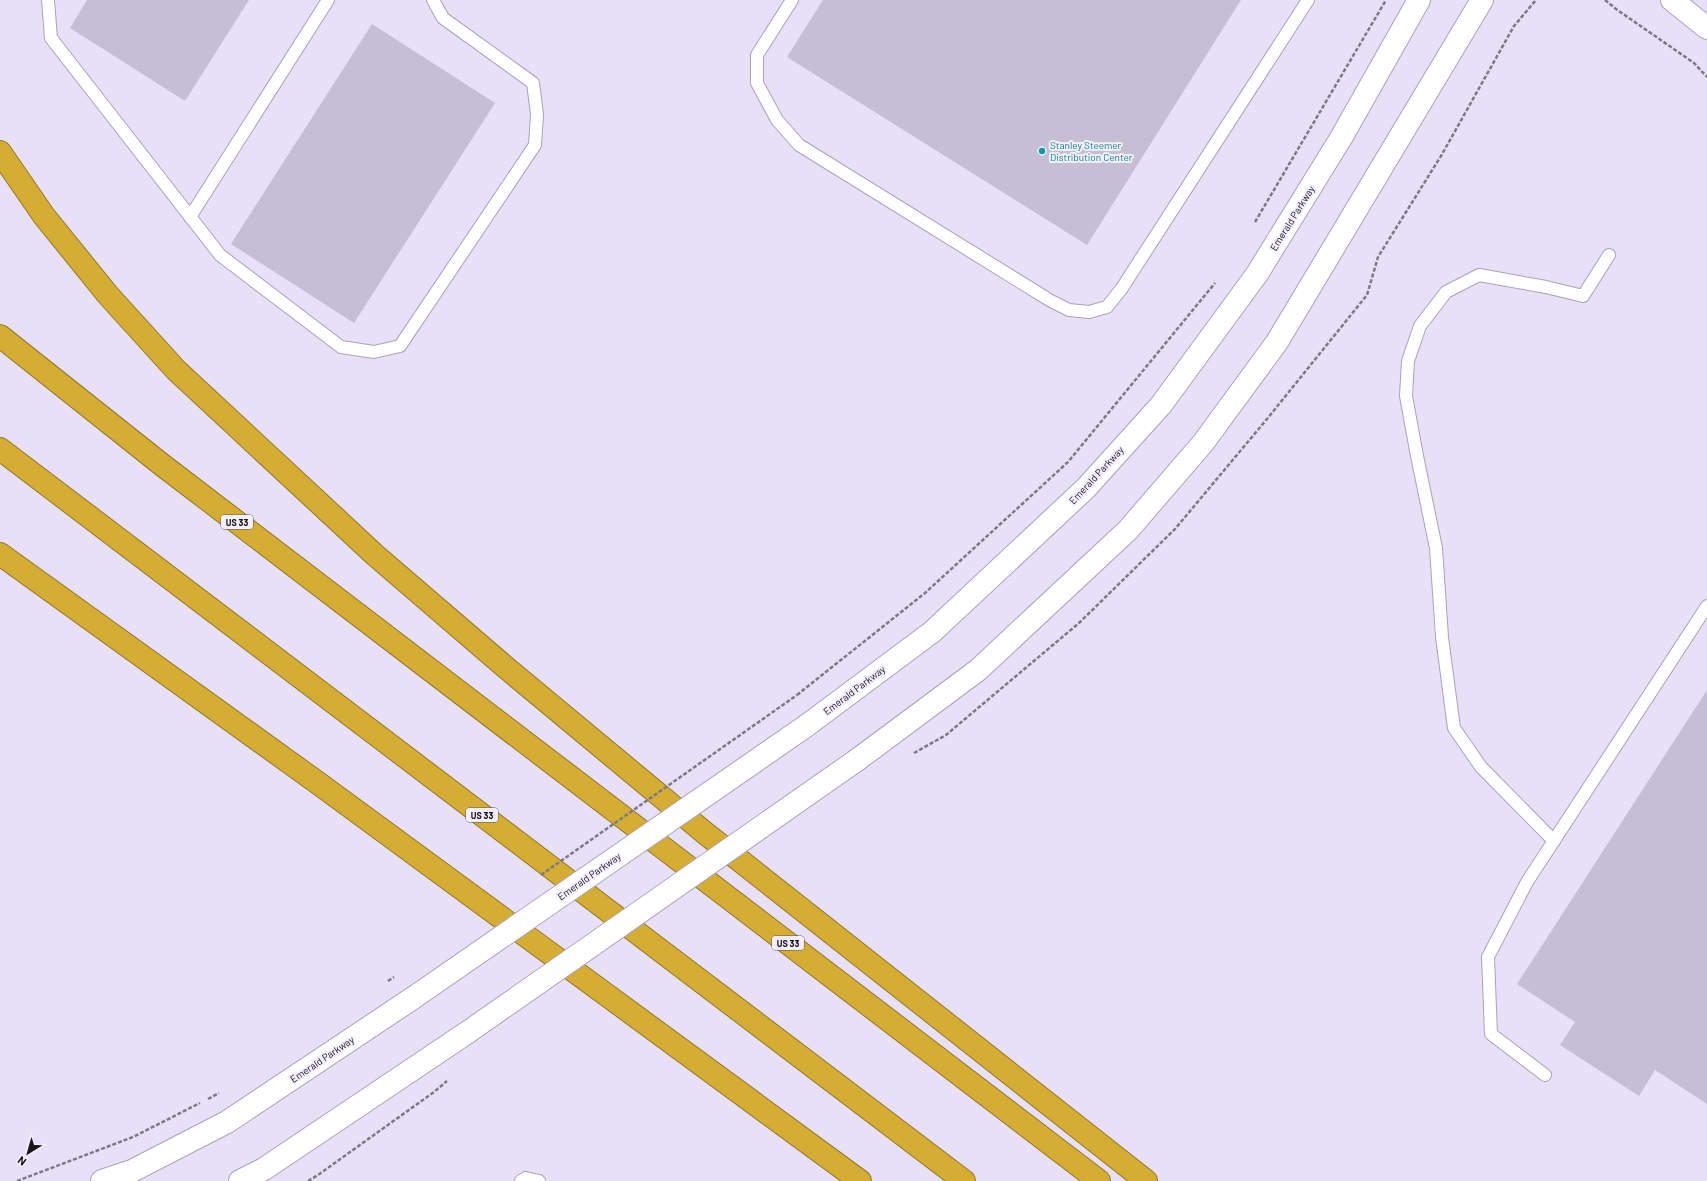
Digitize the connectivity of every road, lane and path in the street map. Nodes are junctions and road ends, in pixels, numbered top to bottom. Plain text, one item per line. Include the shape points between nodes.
1 (48, 0) edge
2 (328, 0) edge
3 (432, 0) edge
4 (792, 0) edge
5 (1308, 0) edge
6 (1386, 0) edge
7 (1419, 0) edge
8 (1482, 0) edge
9 (1605, 0) edge
10 (1672, 0) edge
11 (1707, 28) edge
12 (1707, 77) edge
13 (0, 152) edge
14 (190, 217) junction
15 (1255, 222) dead end
16 (1609, 255) dead end
17 (1216, 281) dead end
18 (0, 336) edge
19 (0, 449) edge
20 (0, 554) edge
21 (1707, 606) edge
22 (1554, 841) junction
23 (538, 877) dead end
24 (395, 977) dead end
25 (382, 986) dead end
26 (1545, 1075) dead end
27 (450, 1077) dead end
28 (222, 1091) dead end
29 (17, 1181) edge
30 (102, 1181) edge
31 (240, 1181) edge
32 (308, 1181) edge
33 (521, 1181) edge
34 (539, 1181) edge
35 (860, 1181) edge
36 (964, 1181) edge
37 (1098, 1181) edge
38 (1146, 1181) edge

1 - 14 lane via 52,38
2 - 14 lane
3 - 14 lane via 443,18 533,83 537,114 535,145 400,346 374,352 341,347 220,255
4 - 5 lane via 757,56 758,83 777,120 799,145 1051,301 1069,310 1089,312 1107,307 1122,288
6 - 15 path
7 - 30 main road, Emerald Parkway, bridge via 1341,138 1261,268 1161,405 1086,488 932,632 806,726 413,998 228,1122 132,1171
8 - 31 main road, bridge via 1277,342 1203,443 1128,530 978,670 857,760 468,1032 264,1169
9 - 12 path via 1694,63
10 - 11 main road
13 - 38 highway via 44,216 108,295 176,370 375,555 704,833
16 - 22 lane via 1584,296 1479,275 1446,292 1420,326 1408,361 1406,396 1436,548 1442,637 1454,728 1481,767
17 - 23 path, bridge via 1068,462 925,593 797,695
18 - 37 highway, US 33 via 167,469
19 - 36 highway, US 33
20 - 35 highway via 318,783
21 - 22 lane
22 - 26 lane via 1528,882 1488,957 1491,1034
24 - 25 path, bridge
27 - 32 path via 434,1092
28 - 29 path via 133,1137
33 - 34 lane via 526,1178

